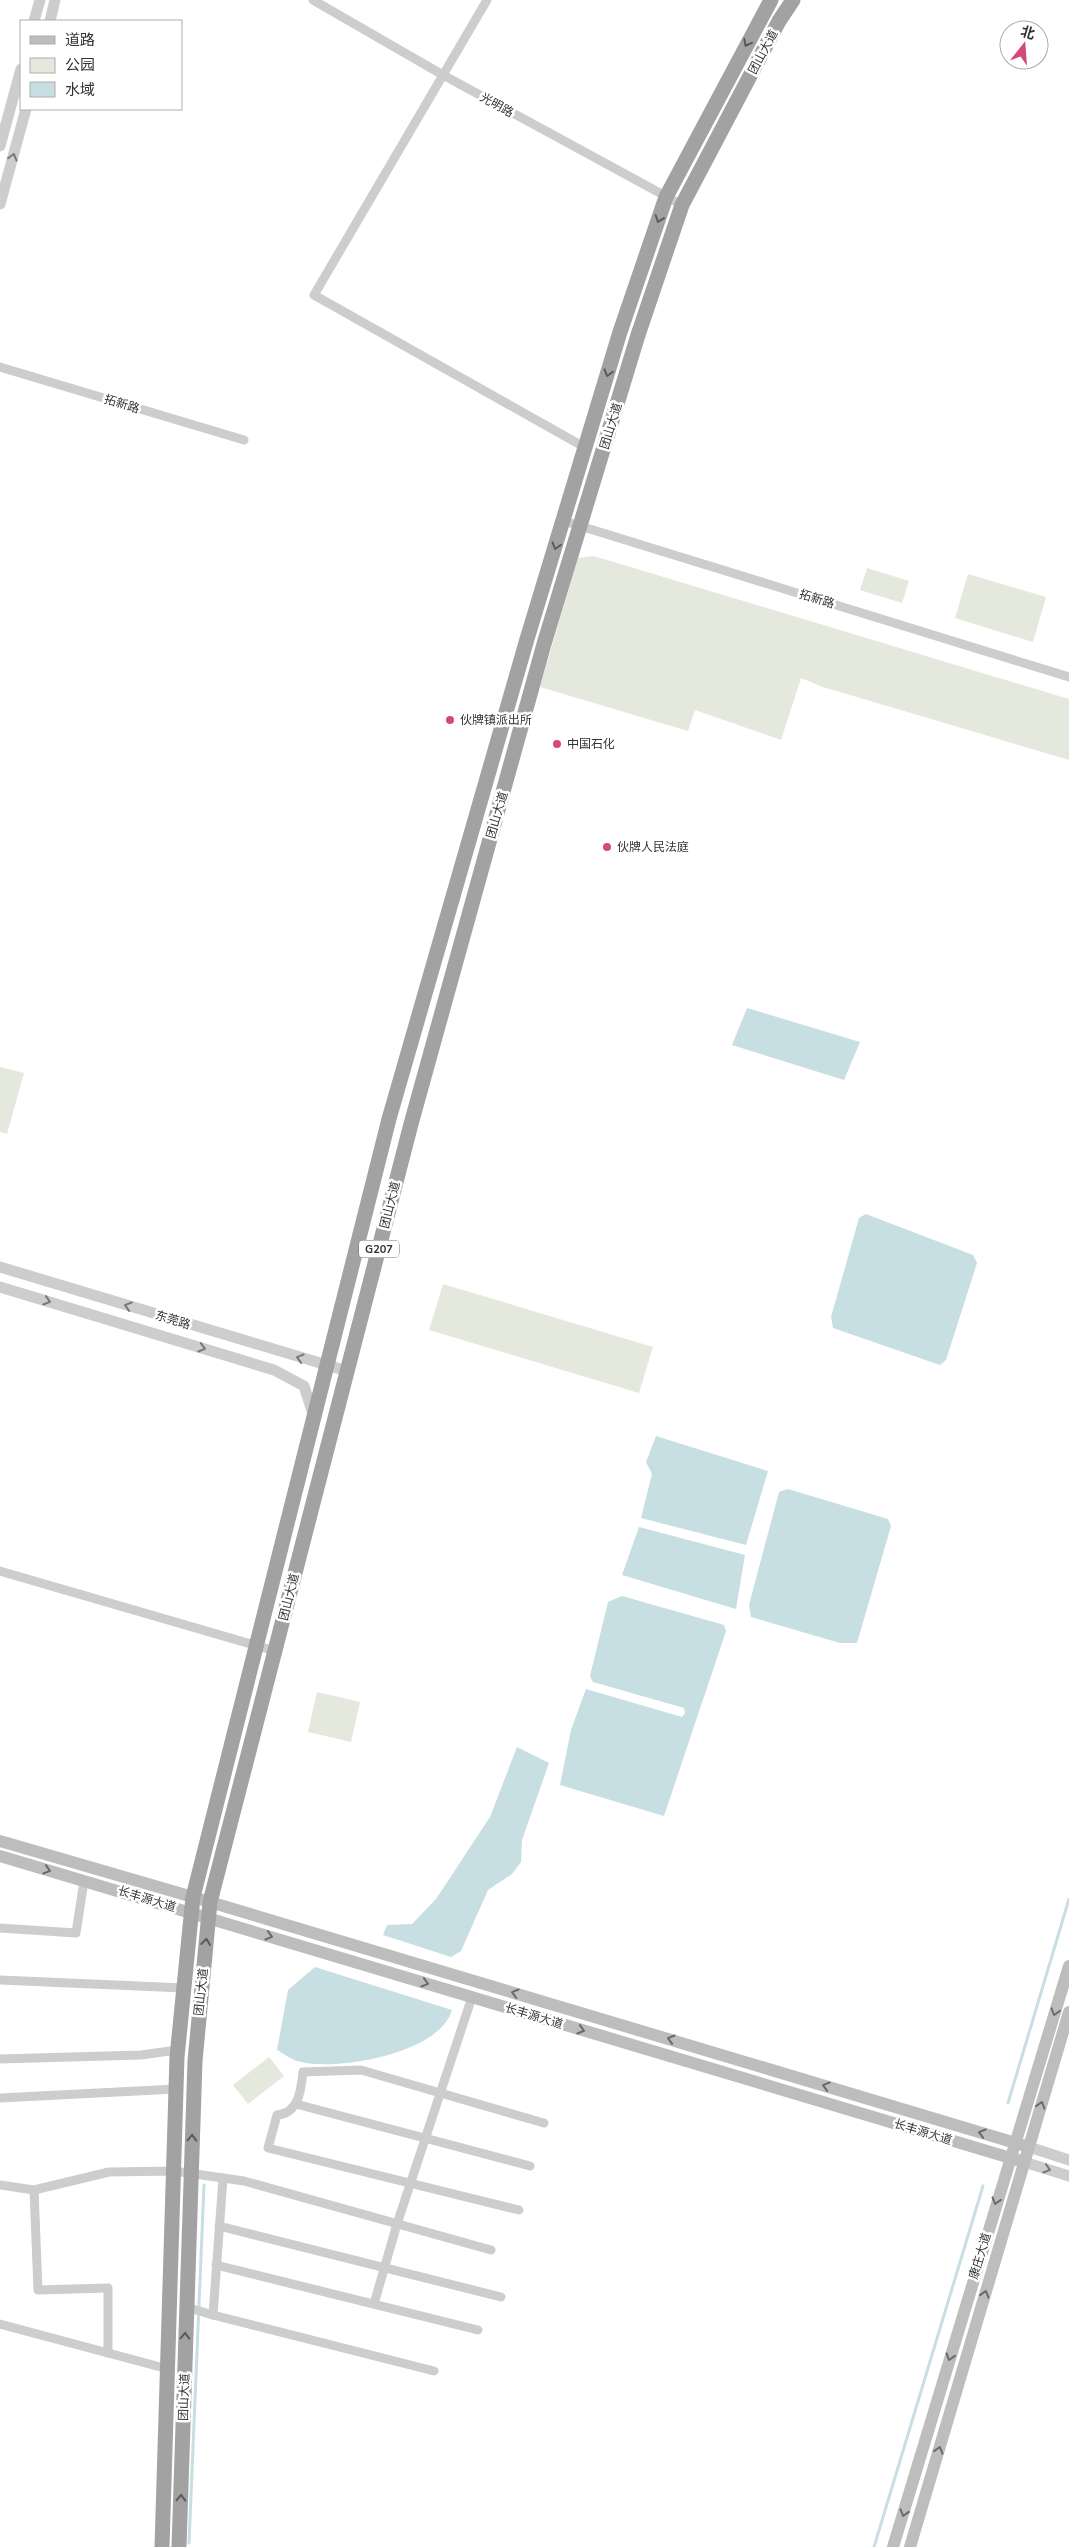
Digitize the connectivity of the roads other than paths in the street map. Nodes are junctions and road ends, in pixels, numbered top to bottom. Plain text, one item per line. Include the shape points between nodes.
1 (40, 0) edge
2 (55, 0) edge
3 (314, 0) edge
4 (487, 0) edge
5 (771, 0) edge
6 (793, 0) edge
7 (34, 20) edge
8 (50, 20) edge
9 (20, 72) edge
10 (442, 75) junction
11 (26, 110) edge
12 (0, 146) edge
13 (666, 197) junction
14 (0, 204) edge
15 (682, 205) junction
16 (0, 367) edge
17 (244, 440) dead end
18 (586, 448) junction
19 (564, 521) junction
20 (581, 526) junction
21 (1069, 677) edge
22 (0, 1268) edge
23 (0, 1287) edge
24 (327, 1366) junction
25 (347, 1371) junction
26 (314, 1416) junction
27 (0, 1571) edge
28 (256, 1646) junction
29 (275, 1651) junction
30 (0, 1841) edge
31 (0, 1856) edge
32 (84, 1881) junction
33 (193, 1897) junction
34 (210, 1902) junction
35 (192, 1913) junction
36 (209, 1918) junction
37 (0, 1928) edge
38 (1069, 1966) edge
39 (0, 1980) edge
40 (184, 1988) junction
41 (472, 1997) junction
42 (1069, 2012) edge
43 (177, 2050) junction
44 (0, 2059) edge
45 (176, 2089) junction
46 (440, 2093) junction
47 (0, 2098) edge
48 (296, 2104) junction
49 (544, 2123) dead end
50 (425, 2138) junction
51 (1014, 2142) junction
52 (1029, 2147) junction
53 (1010, 2158) junction
54 (1069, 2160) edge
55 (1024, 2162) junction
56 (530, 2166) dead end
57 (174, 2171) junction
58 (190, 2173) junction
59 (1069, 2176) edge
60 (223, 2178) junction
61 (410, 2184) junction
62 (0, 2185) edge
63 (34, 2190) junction
64 (519, 2210) dead end
65 (396, 2224) junction
66 (219, 2226) junction
67 (491, 2250) dead end
68 (216, 2265) junction
69 (384, 2267) junction
70 (501, 2296) dead end
71 (374, 2304) junction
72 (186, 2307) junction
73 (212, 2316) junction
74 (0, 2324) edge
75 (478, 2330) dead end
76 (108, 2353) junction
77 (168, 2369) junction
78 (434, 2371) dead end
79 (162, 2547) edge
80 (179, 2547) edge
81 (894, 2547) edge
82 (910, 2547) edge

1 - 7 street
2 - 8 street
3 - 10 street, 光明路
4 - 10 street
5 -> 13 highway, 团山大道 / G207
6 - 15 highway, 团山大道 / G207
9 - 12 street
10 - 13 street, 光明路
10 - 18 street via 314,295
14 -> 11 street
13 - 15 street, 光明路
13 -> 18 highway, 团山大道 / G207 via 620,332
15 - 20 highway, 团山大道 / G207 via 638,335
16 - 17 street, 拓新路
18 - 19 highway, 团山大道 / G207
19 - 20 street, 拓新路
19 -> 24 highway, 团山大道 / G207 via 389,1118
20 - 21 street, 拓新路
20 - 25 highway, 团山大道 / G207 via 544,644 413,1115
24 -> 22 street, 东莞路
23 -> 26 street, 东莞路 via 274,1370 304,1386
24 - 25 street, 东莞路
24 - 26 highway, 团山大道 / G207
25 - 29 highway, 团山大道 / G207
26 - 28 highway, 团山大道 / G207
27 - 28 street
28 - 29 street
28 - 33 highway, 团山大道 / G207
29 - 34 highway, 团山大道 / G207
30 - 33 main road, 长丰源大道
31 -> 32 main road, 长丰源大道
32 - 35 main road, 长丰源大道
32 - 37 street via 76,1933
33 - 34 main road, 长丰源大道
33 - 35 highway, 团山大道 / G207
34 - 36 highway, 团山大道 / G207
51 -> 34 main road, 长丰源大道
35 - 36 main road, 长丰源大道
35 - 40 highway, 团山大道 / G207
36 -> 41 main road, 长丰源大道
58 -> 36 highway, 团山大道 / G207 via 195,2061
38 -> 51 main road, 康庄大道
39 - 40 street
40 - 43 highway, 团山大道 / G207
41 - 46 street
41 -> 53 main road, 长丰源大道
52 -> 42 main road, 康庄大道
43 - 44 street via 141,2055
43 - 45 highway, 团山大道 / G207
45 - 47 street
45 - 57 highway, 团山大道 / G207
46 - 48 street via 361,2070 303,2072
46 - 49 street
46 - 50 street
48 - 50 street
48 - 61 street via 285,2114 277,2114 268,2148
50 - 56 street
50 - 61 street
51 - 52 main road, 长丰源大道
51 - 53 main road, 康庄大道
52 - 54 street, 长丰源大道
52 - 55 main road, 康庄大道
53 - 55 main road, 长丰源大道
53 -> 81 main road, 康庄大道
55 -> 59 street, 长丰源大道
82 -> 55 main road, 康庄大道
57 - 58 street
57 - 63 street via 109,2172
57 - 77 highway, 团山大道 / G207
58 - 60 street
58 - 72 highway, 团山大道 / G207
60 - 65 street
60 - 66 street
61 - 64 street
61 - 65 street
62 - 63 street
63 - 76 street via 38,2290 108,2288
65 - 67 street
65 - 69 street
66 - 68 street
66 - 69 street
68 - 71 street
68 - 73 street
69 - 70 street
69 - 71 street
71 - 75 street
72 - 73 street
80 -> 72 highway, 团山大道 / G207
73 - 78 street
74 - 76 street
76 - 77 street
77 - 79 highway, 团山大道 / G207

